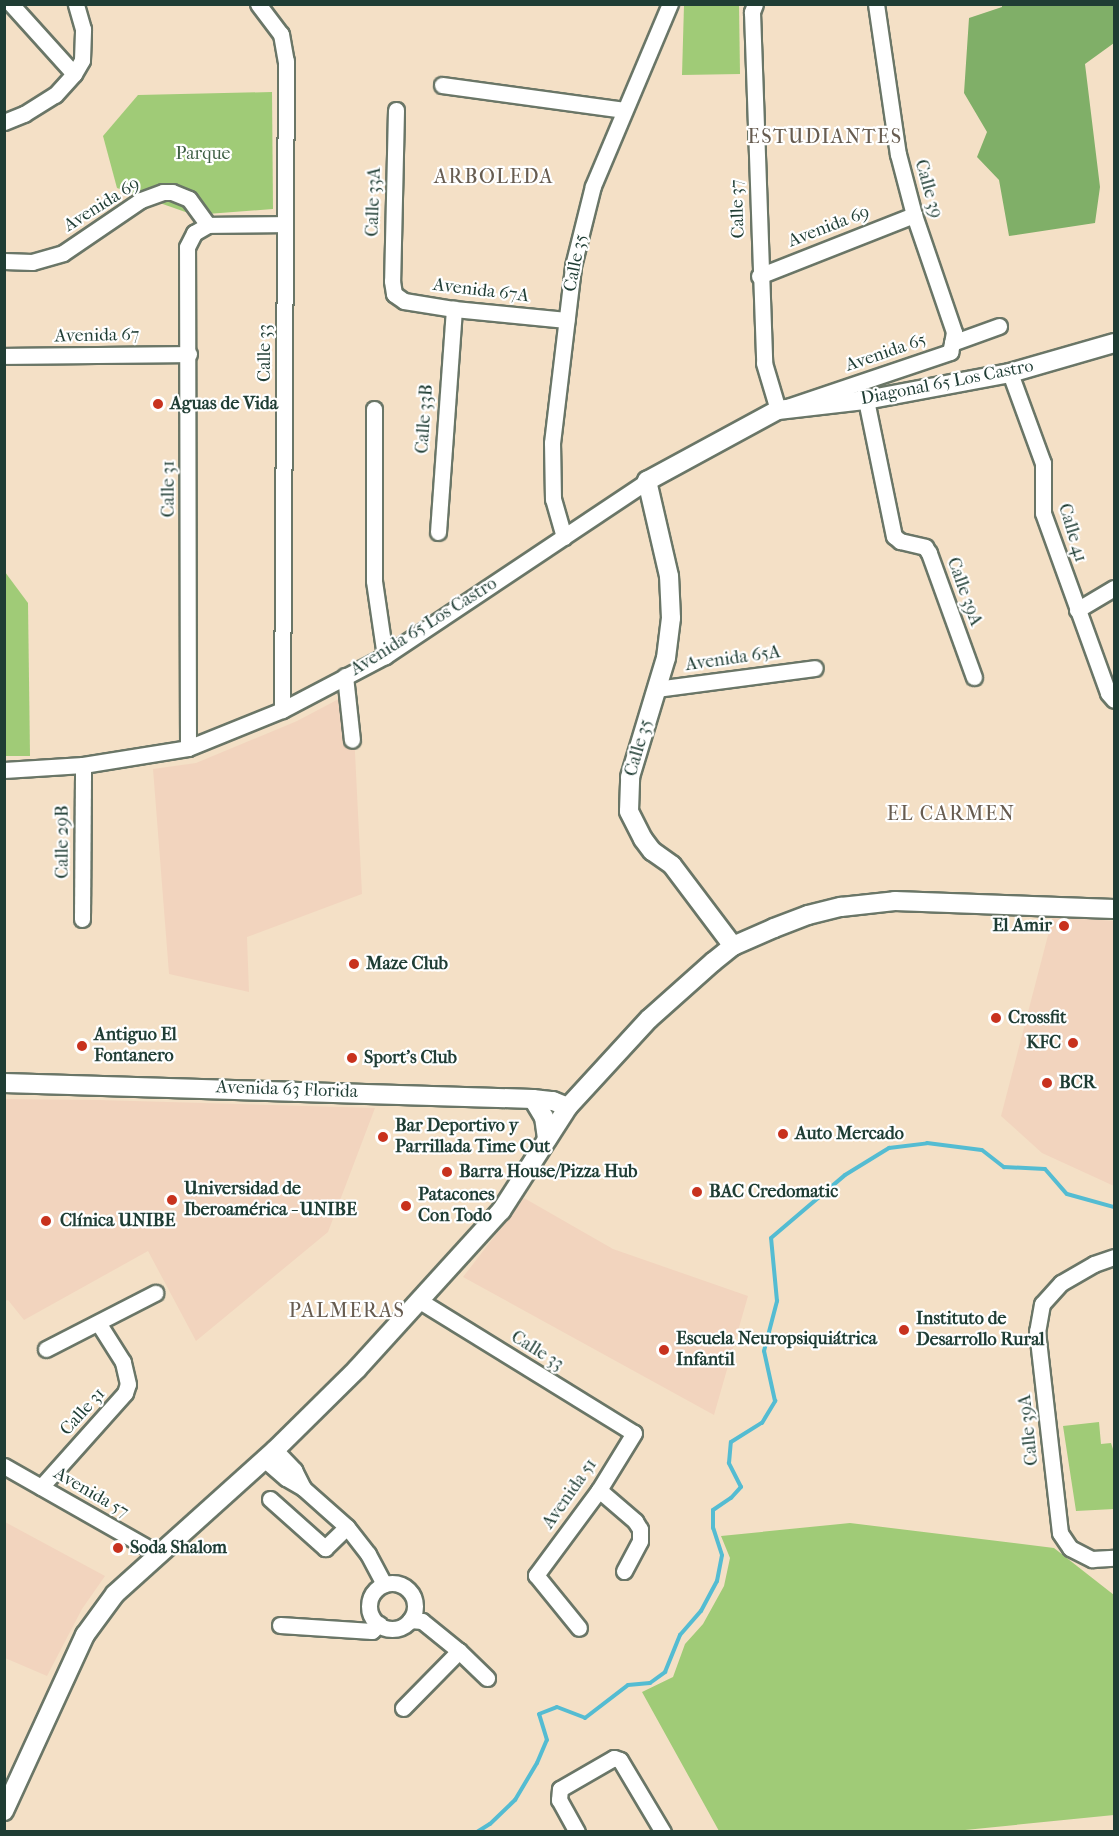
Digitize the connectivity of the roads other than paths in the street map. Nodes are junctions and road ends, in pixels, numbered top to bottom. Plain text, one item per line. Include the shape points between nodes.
1 (11, 4) edge
2 (76, 4) edge
3 (258, 4) edge
4 (670, 4) edge
5 (755, 4) edge
6 (876, 4) edge
7 (74, 74) junction
8 (442, 85) dead end
9 (396, 110) dead end
10 (624, 110) junction
11 (4, 122) edge
12 (914, 215) junction
13 (285, 224) junction
14 (208, 225) junction
15 (4, 261) edge
16 (759, 276) junction
17 (394, 294) joint
18 (454, 309) junction
19 (566, 320) junction
20 (999, 326) dead end
21 (952, 343) junction
22 (1114, 343) edge
23 (189, 354) junction
24 (4, 356) edge
25 (1010, 373) junction
26 (866, 400) junction
27 (374, 410) dead end
28 (778, 410) junction
29 (647, 481) junction
30 (438, 532) dead end
31 (564, 537) junction
32 (1114, 588) edge
33 (1077, 610) junction
34 (385, 656) junction
35 (815, 668) dead end
36 (345, 676) junction
37 (974, 677) dead end
38 (656, 689) junction
39 (1114, 700) edge
40 (282, 710) junction
41 (352, 740) dead end
42 (188, 748) junction
43 (83, 765) junction
44 (4, 770) edge
45 (1114, 909) edge
46 (82, 919) dead end
47 (733, 946) junction
48 (4, 1083) edge
49 (533, 1099) junction
50 (568, 1107) junction
51 (547, 1139) junction
52 (1114, 1257) edge
53 (154, 1293) dead end
54 (420, 1301) junction
55 (99, 1324) junction
56 (46, 1349) dead end
57 (633, 1433) joint
58 (270, 1455) junction
59 (4, 1466) edge
60 (41, 1487) junction
61 (598, 1490) junction
62 (270, 1499) dead end
63 (347, 1527) junction
64 (157, 1553) junction
65 (1114, 1558) edge
66 (624, 1570) dead end
67 (384, 1584) junction
68 (410, 1620) junction
69 (378, 1624) junction
70 (280, 1625) dead end
71 (579, 1628) dead end
72 (459, 1651) junction
73 (487, 1678) dead end
74 (404, 1708) dead end
75 (4, 1811) edge
76 (577, 1832) edge
77 (663, 1832) edge

1 - 7 street
2 - 7 street via 83,29 82,60
3 - 13 street, Calle 33 via 274,22 284,48
4 - 10 street, Calle 35
5 - 16 street, Calle 37 via 752,12
6 - 12 street, Calle 39 via 898,154
7 - 11 street via 55,95
8 - 10 street
9 - 17 street, Calle 33A
10 - 19 street, Calle 35 via 593,186 573,266
12 - 16 street, Avenida 69
12 - 21 street, Calle 39 via 954,332
13 - 14 street
13 - 40 street, Calle 33
14 - 15 street, Avenida 69 via 189,199 163,192 141,200 63,253 32,262
14 - 23 street, Calle 31 via 194,232 188,247
16 - 28 street, Calle 37 via 764,363
17 - 18 street, Avenida 67A via 404,301
18 - 19 street, Avenida 67A
18 - 30 street, Calle 33B
19 - 31 street, Calle 35 via 552,443 554,499
20 - 21 street, Avenida 65
21 - 28 street, Avenida 65 via 950,352
22 - 25 main road, Diagonal 65 Los Castro
23 - 24 street, Avenida 67
23 - 42 street, Calle 31
25 - 26 main road, Diagonal 65 Los Castro
25 - 33 street, Calle 41 via 1043,463 1042,513
26 - 28 main road, Diagonal 65 Los Castro
26 - 37 street, Calle 39A via 894,536 925,547 929,553
27 - 34 street via 374,581
28 - 29 main road, Avenida 65 Los Castro
29 - 31 street, Avenida 65 Los Castro
29 - 38 main road, Calle 35 via 669,576 671,618 666,658
31 - 34 street, Avenida 65 Los Castro
32 - 33 street
33 - 39 street, Calle 41
34 - 36 street, Avenida 65 Los Castro
35 - 38 street, Avenida 65A
36 - 40 street, Avenida 65 Los Castro
36 - 41 street
38 - 47 main road, Calle 35 via 630,777 629,811 652,851 672,865
40 - 42 street, Avenida 65 Los Castro
42 - 43 street, Avenida 65 Los Castro
43 - 44 street, Avenida 65 Los Castro
43 - 46 street, Calle 29B
45 - 47 main road via 883,902 808,915
47 - 50 main road via 649,1019
48 - 49 main road, Avenida 63 Florida
49 - 50 main road, Avenida 63 Florida
49 - 51 main road via 544,1117
50 - 51 main road
51 - 54 main road via 501,1210
52 - 65 street, Calle 39A via 1061,1283 1042,1304 1037,1331 1060,1533 1070,1548 1092,1559
53 - 55 street
54 - 57 street, Calle 33
54 - 58 main road
55 - 56 street
55 - 60 street, Calle 31 via 123,1362 128,1384 125,1393
57 - 61 street, Avenida 51
58 - 63 street via 294,1470 303,1488
58 - 64 main road
59 - 60 street, Avenida 57
60 - 64 street, Avenida 57
61 - 66 street via 635,1521 639,1529 640,1541
61 - 71 street, Avenida 51 via 536,1575
62 - 63 street via 325,1548
63 - 67 street
64 - 75 main road via 115,1594 85,1635
67 - 68 street via 401,1584 408,1589 415,1604
67 - 69 street via 370,1599 370,1613
68 - 69 street via 399,1628
68 - 72 street via 422,1621
69 - 70 street via 372,1631
72 - 73 street
72 - 74 street
76 - 77 street via 559,1800 560,1790 614,1758 620,1760

